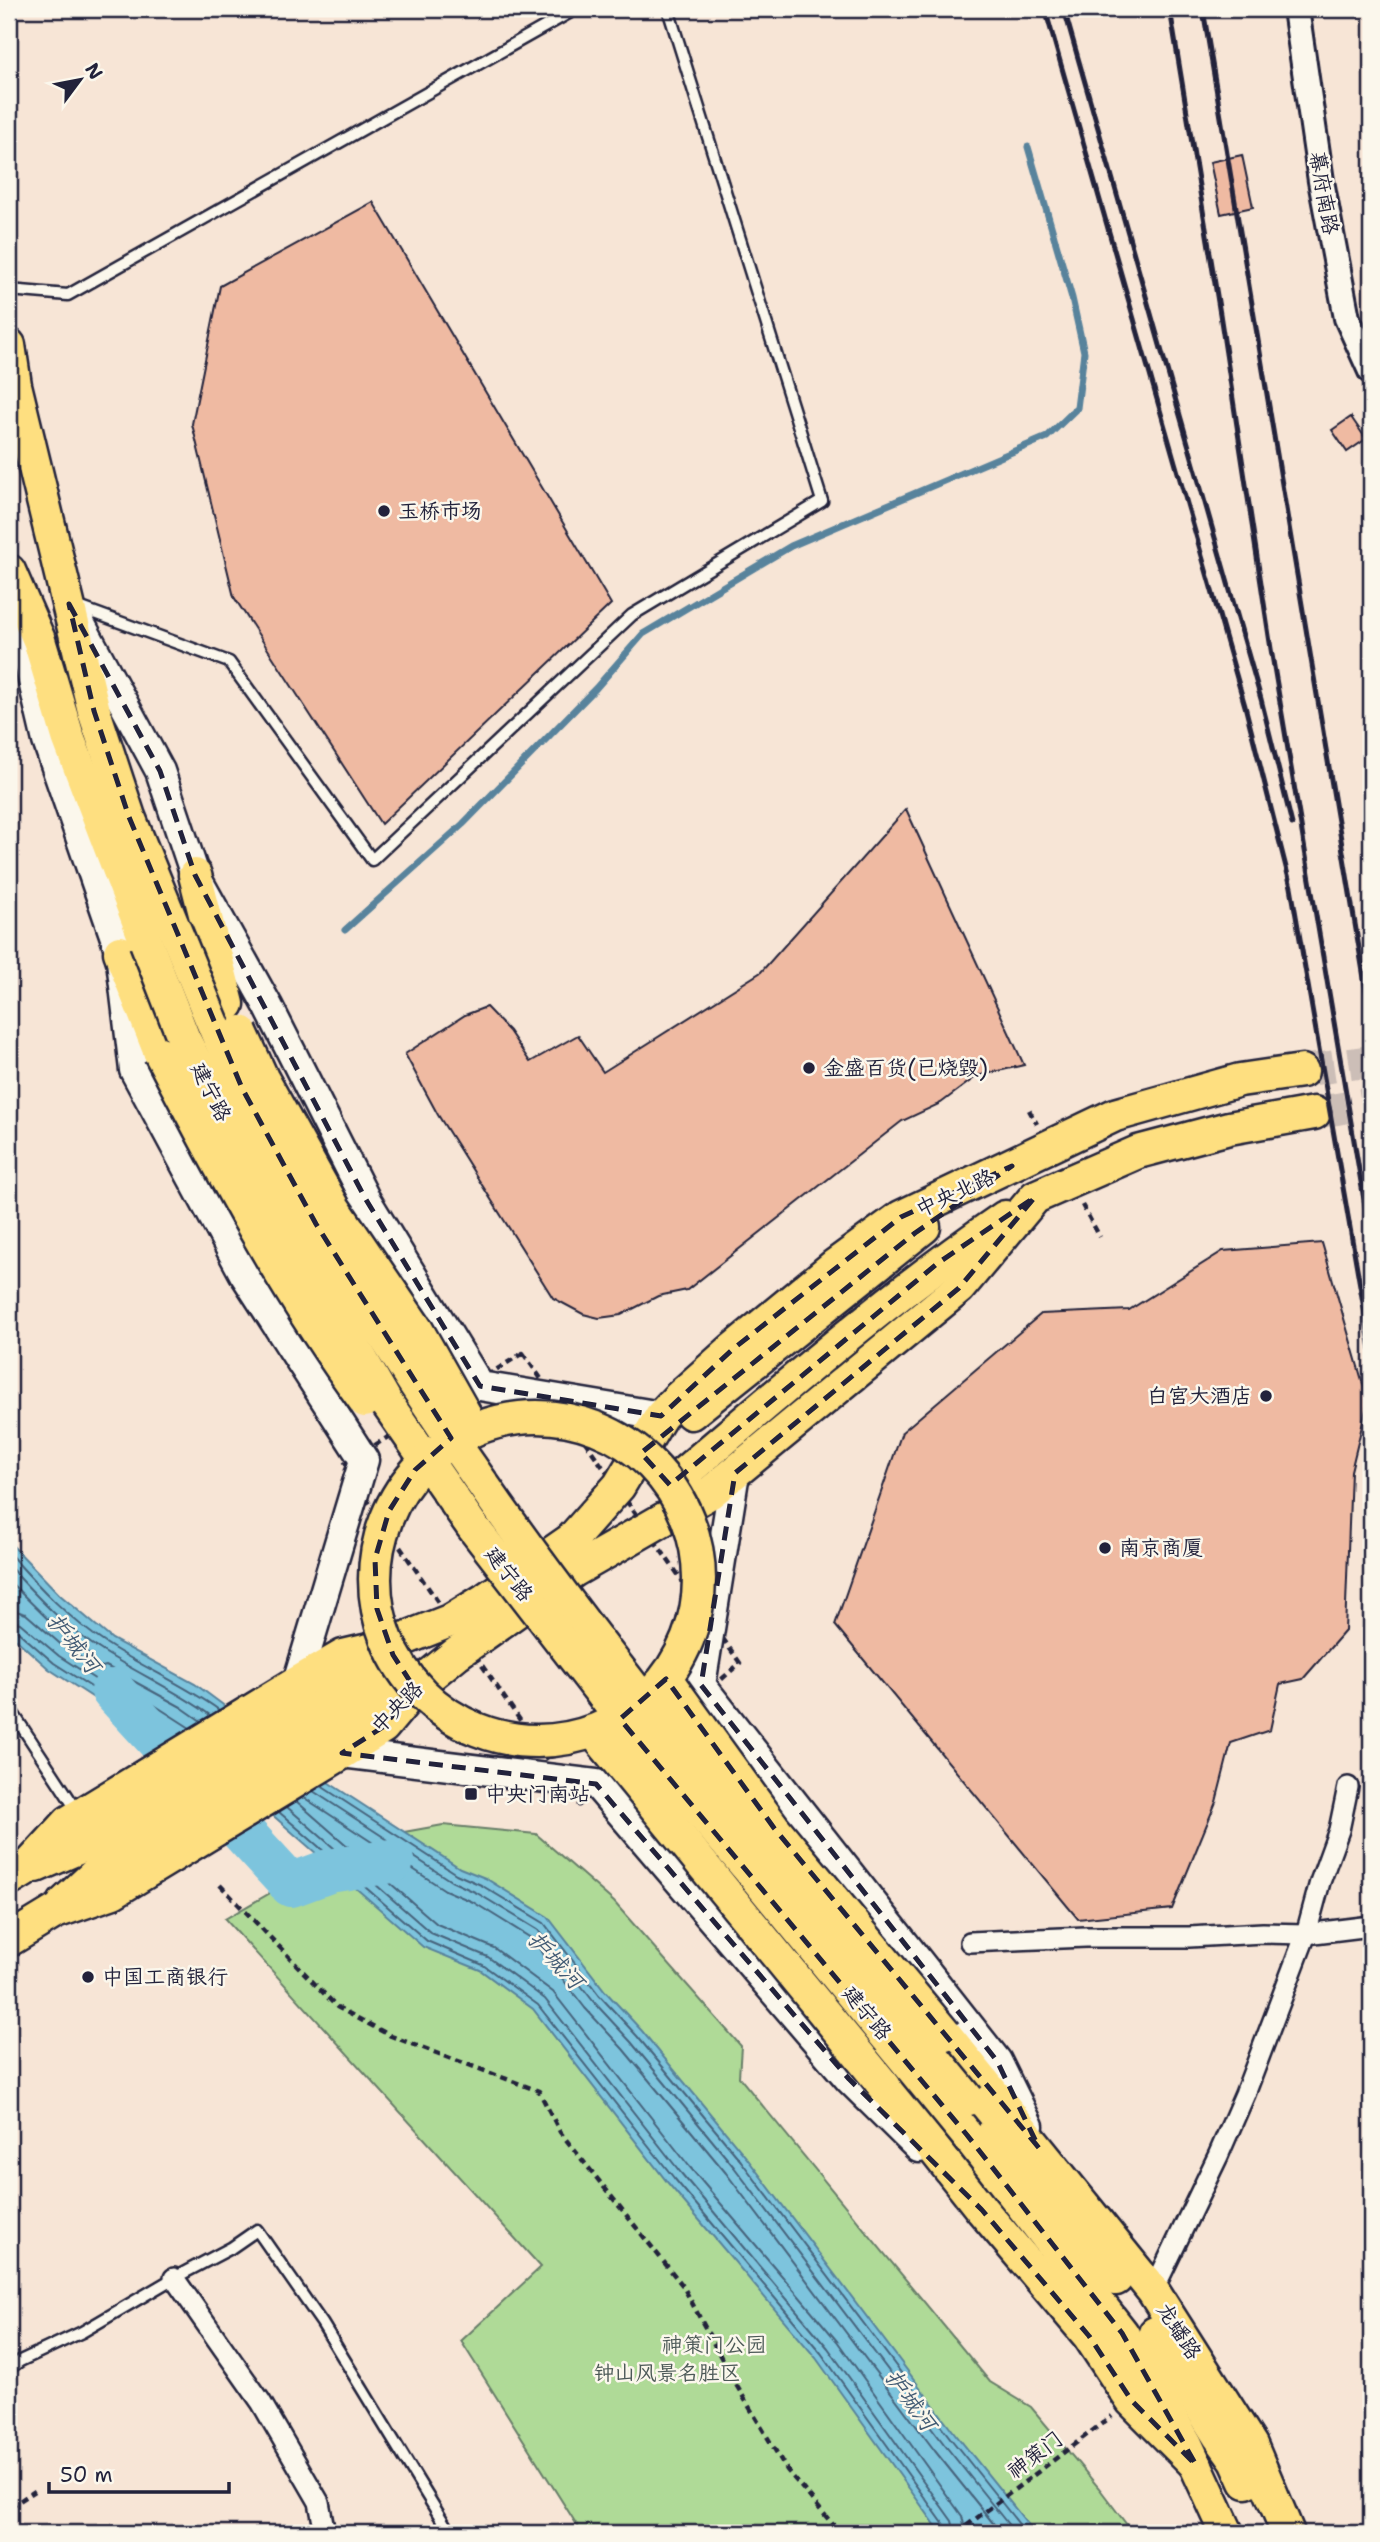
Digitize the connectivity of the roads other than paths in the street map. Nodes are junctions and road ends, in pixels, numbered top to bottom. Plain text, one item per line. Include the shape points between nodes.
1 (576, 9) edge
2 (668, 9) edge
3 (1296, 9) edge
4 (9, 290) edge
5 (9, 345) edge
6 (1371, 371) edge
7 (9, 573) edge
8 (69, 604) junction
9 (195, 875) junction
10 (133, 947) junction
11 (1302, 1070) tunnel mouth
12 (1314, 1114) tunnel mouth
13 (1012, 1166) junction
14 (1035, 1196) junction
15 (661, 1416) junction
16 (473, 1429) junction
17 (641, 1454) junction
18 (415, 1470) junction
19 (735, 1473) junction
20 (670, 1485) junction
21 (401, 1667) junction
22 (666, 1679) junction
23 (297, 1683) junction
24 (9, 1707) edge
25 (594, 1732) junction
26 (342, 1753) junction
27 (1348, 1787) dead end
28 (81, 1815) junction
29 (154, 1820) junction
30 (17, 1875) edge
31 (1371, 1926) edge
32 (1307, 1934) junction
33 (9, 1940) edge
34 (970, 1942) dead end
35 (1039, 2148) junction
36 (982, 2210) junction
37 (174, 2278) junction
38 (1153, 2291) junction
39 (1137, 2330) junction
40 (9, 2370) edge
41 (1196, 2465) junction
42 (316, 2533) edge
43 (450, 2533) edge
44 (1227, 2533) edge
45 (1265, 2533) edge
46 (1288, 2533) edge

1 - 4 lane via 68,295
2 - 8 lane via 822,500 632,615 372,860 229,662
3 - 6 street, 幕府南路 via 1347,318
5 - 8 main road, 建宁路
7 - 10 main road, 建宁路 via 39,640
8 - 9 main road via 160,771
8 - 39 main road, 建宁路, bridge via 94,711 129,817 242,1088 316,1224 414,1383 499,1507 700,1771 1138,2305
9 - 15 main road via 268,1006 365,1198 480,1386
9 - 16 main road, bridge via 228,1004 262,1077 334,1208 417,1330
10 - 18 main road, bridge via 160,1053 218,1166 328,1351
10 - 23 main road via 134,1070 244,1274 364,1460
10 - 39 main road, 建宁路, bridge via 231,1132 386,1402 472,1526 630,1730 967,2135
11 - 13 main road, 中央北路 via 1240,1080 1115,1115
12 - 14 main road via 1229,1128 1138,1152
13 - 15 main road, 中央北路 via 901,1217 733,1349
13 - 17 main road via 915,1233
14 - 19 main road via 959,1288
14 - 20 main road via 938,1263
15 - 23 main road, 中央路 via 619,1486 571,1540 452,1620 386,1646 343,1656
16 - 17 main road, bridge via 516,1417 560,1418 603,1430
16 - 18 main road, bridge via 442,1446
17 - 20 main road, bridge
18 - 21 main road, bridge via 388,1511 375,1559 377,1609
19 - 26 main road, 中央路 via 712,1492 575,1570 456,1654 418,1685 383,1727
19 - 35 main road via 701,1685 997,2061
20 - 22 main road, bridge via 693,1532 700,1583 691,1634
21 - 25 main road, bridge via 447,1715 493,1736 544,1742
21 - 29 main road
22 - 25 main road, bridge via 634,1711
22 - 35 main road, 龙蟠路, bridge via 775,1828
23 - 29 main road, 中央路 via 241,1717
24 - 28 lane
25 - 36 main road, bridge
26 - 29 main road, 中央路 via 286,1786
26 - 36 main road via 596,1784 849,2079
27 - 32 street
28 - 29 main road, 中央路
28 - 30 main road, 中央路
29 - 30 main road
29 - 33 main road via 55,1912
31 - 32 street
32 - 34 street
32 - 38 street via 1218,2156
35 - 38 main road, 龙蟠路
36 - 41 main road via 1089,2336 1132,2401
37 - 40 lane
37 - 42 street via 261,2402 319,2502 324,2528
37 - 43 lane via 257,2230 321,2323
38 - 46 main road, 龙蟠路 via 1251,2445
39 - 41 main road, 建宁路
39 - 45 main road, 建宁路 via 1236,2460
41 - 44 main road

